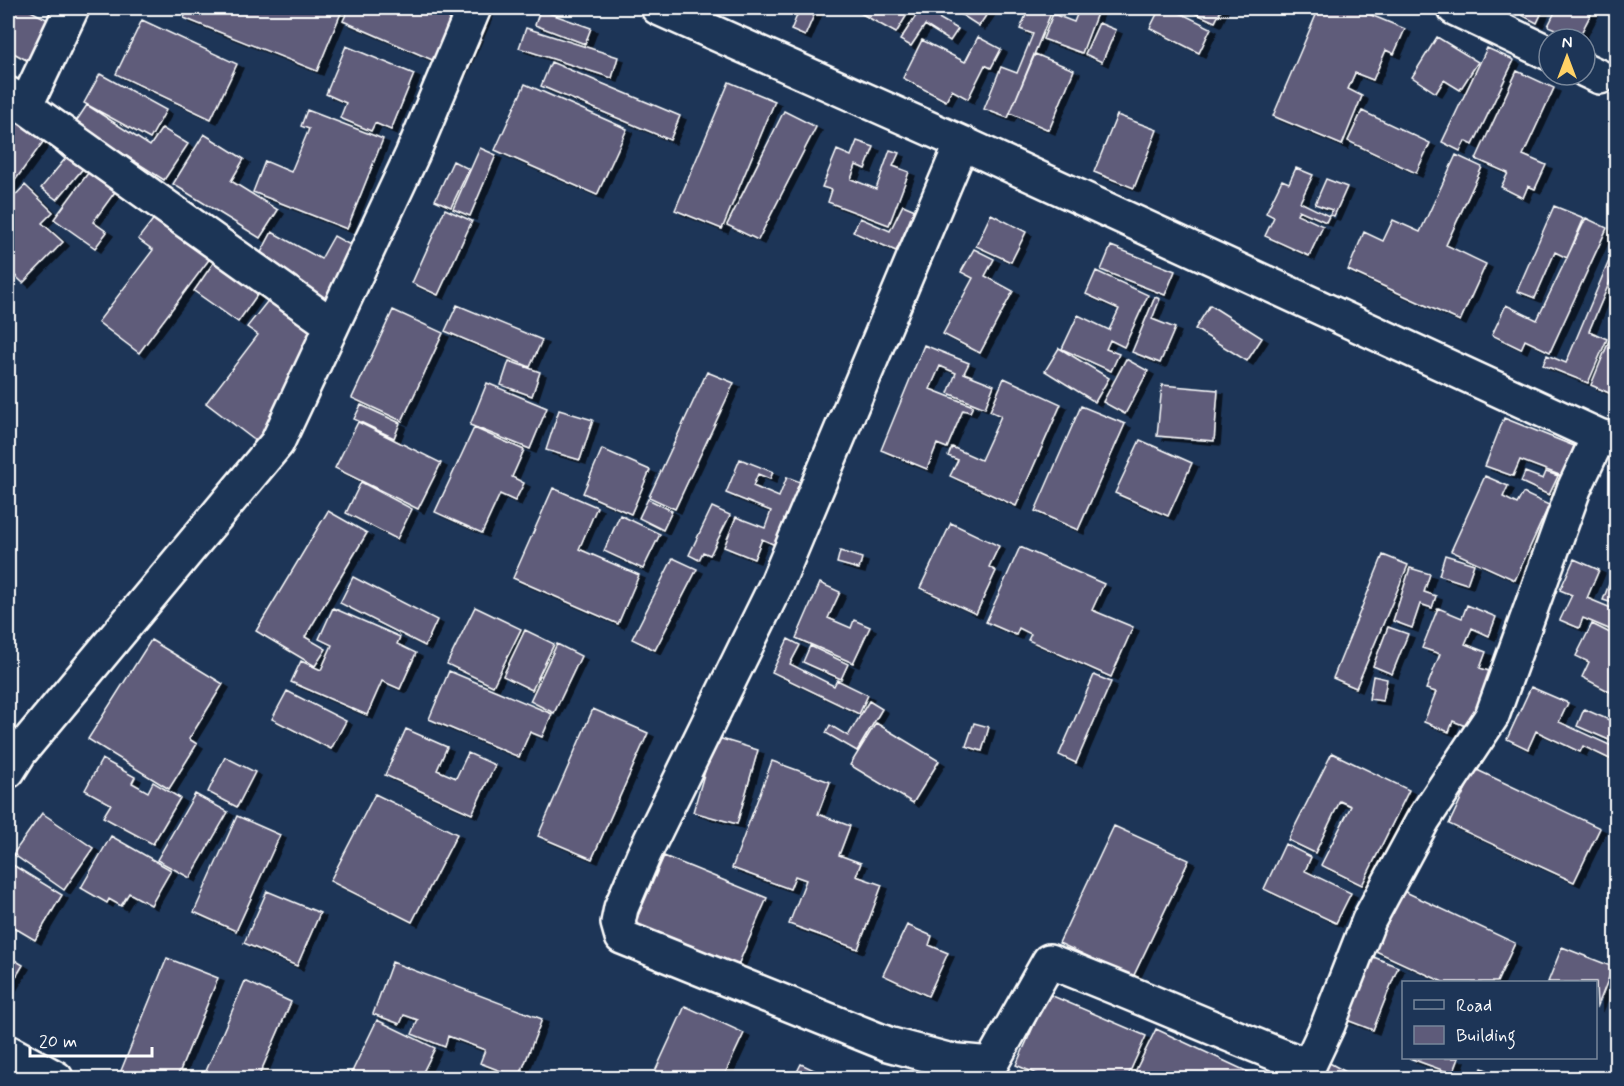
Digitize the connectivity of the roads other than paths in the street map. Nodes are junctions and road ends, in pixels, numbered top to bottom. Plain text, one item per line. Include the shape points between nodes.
1 (72, 8) edge
2 (474, 8) edge
3 (658, 8) edge
4 (1454, 8) edge
5 (1537, 47) edge
6 (16, 100) edge
7 (963, 143) junction
8 (332, 325) junction
9 (1608, 438) edge
10 (8, 771) edge
11 (8, 1052) edge
12 (1305, 1072) edge
13 (56, 1078) edge

1 - 6 street
2 - 8 street via 412,155
3 - 7 street
4 - 5 street
6 - 8 street
7 - 9 street
7 - 12 street via 777,584 626,897 618,923 622,937 888,1044 948,1060 992,1064 1049,962 1125,990
8 - 10 street via 277,443 27,743
9 - 12 street via 1575,489 1492,716 1423,820 1374,910
11 - 13 street

